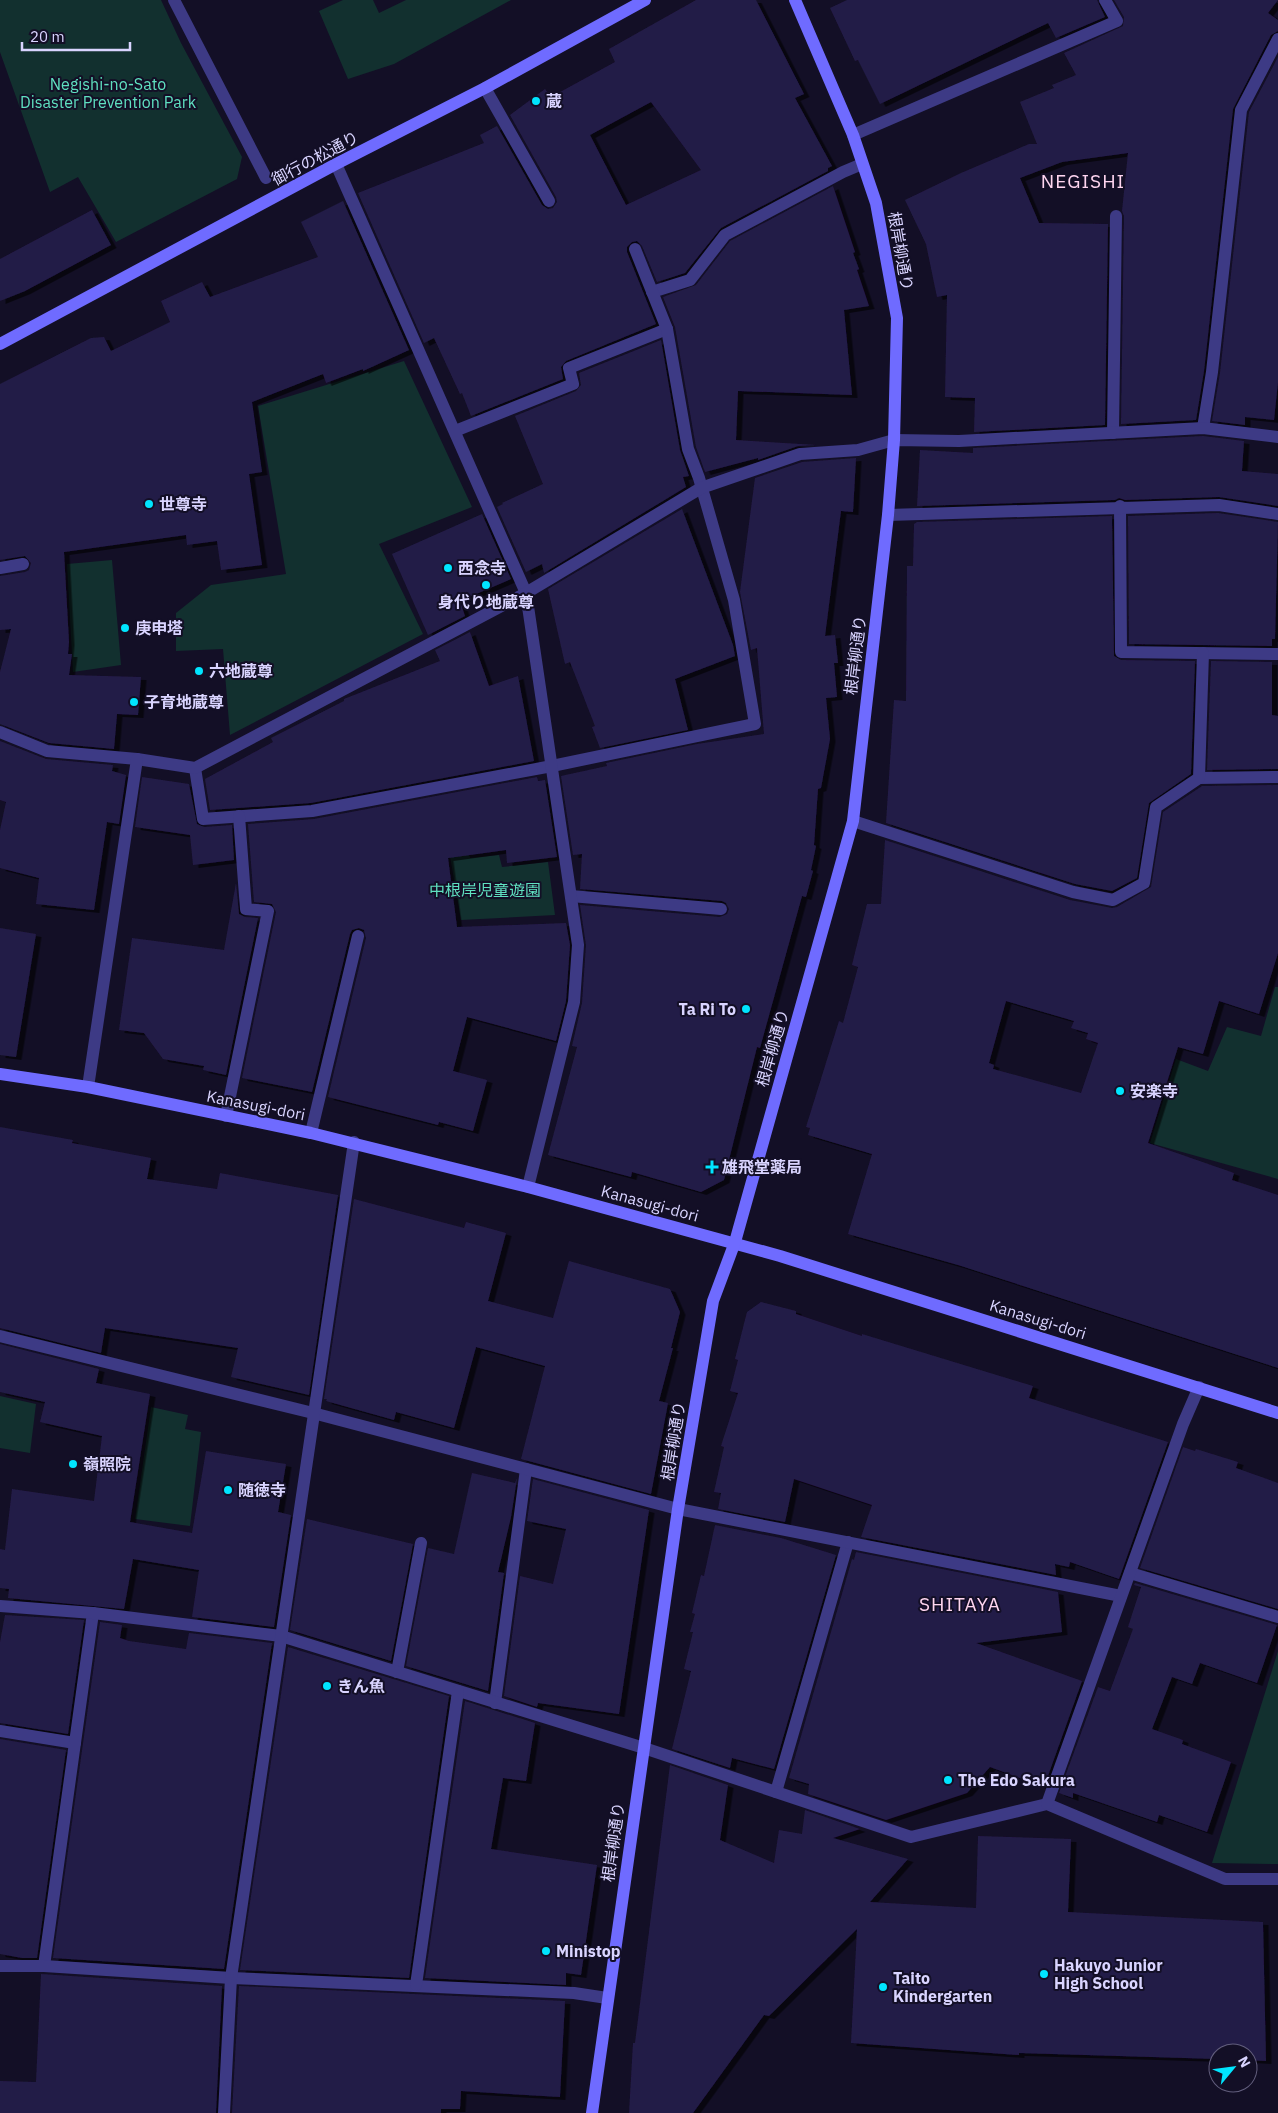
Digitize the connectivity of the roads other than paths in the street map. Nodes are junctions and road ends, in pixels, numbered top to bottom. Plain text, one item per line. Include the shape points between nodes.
1 (174, 0) edge
2 (795, 0) edge
3 (1105, 0) edge
4 (640, 1) edge
5 (1278, 40) edge
6 (485, 88) junction
7 (853, 134) junction
8 (336, 164) junction
9 (862, 164) junction
10 (266, 178) dead end
11 (549, 201) dead end
12 (1116, 216) dead end
13 (635, 249) dead end
14 (652, 292) junction
15 (667, 329) junction
16 (0, 344) edge
17 (1204, 428) junction
18 (455, 431) junction
19 (1113, 433) junction
20 (1278, 437) edge
21 (894, 440) junction
22 (701, 488) junction
23 (1120, 506) junction
24 (1278, 514) edge
25 (888, 515) junction
26 (23, 564) dead end
27 (0, 568) edge
28 (526, 593) junction
29 (1204, 653) junction
30 (1278, 654) edge
31 (0, 732) edge
32 (137, 759) junction
33 (552, 766) junction
34 (195, 768) junction
35 (1278, 777) edge
36 (1199, 778) junction
37 (239, 816) junction
38 (852, 821) junction
39 (571, 896) junction
40 (721, 909) dead end
41 (358, 936) dead end
42 (0, 1074) edge
43 (88, 1087) junction
44 (226, 1116) junction
45 (311, 1133) junction
46 (354, 1142) junction
47 (528, 1187) junction
48 (735, 1242) junction
49 (0, 1336) edge
50 (1199, 1386) junction
51 (313, 1413) junction
52 (1278, 1413) edge
53 (526, 1469) junction
54 (678, 1509) junction
55 (848, 1542) junction
56 (420, 1543) dead end
57 (1130, 1573) junction
58 (1121, 1596) junction
59 (0, 1606) edge
60 (93, 1613) junction
61 (1278, 1617) edge
62 (281, 1636) junction
63 (397, 1672) junction
64 (458, 1691) junction
65 (495, 1702) junction
66 (0, 1731) edge
67 (75, 1743) junction
68 (644, 1748) junction
69 (776, 1792) junction
70 (1047, 1804) junction
71 (1278, 1879) edge
72 (0, 1966) edge
73 (44, 1966) junction
74 (231, 1978) junction
75 (416, 1985) junction
76 (607, 1998) junction
77 (224, 2113) edge
78 (592, 2113) edge

1 - 10 street
2 - 7 street, 根岸柳通り
3 - 7 street via 1117,21
4 - 6 street, 御行の松通り
5 - 17 street via 1241,110
6 - 8 street, 御行の松通り
6 - 11 street
7 - 9 street, 根岸柳通り
8 - 16 street, 御行の松通り
8 - 18 street
9 - 14 street via 726,236 690,280
9 - 21 street, 根岸柳通り via 876,203 897,318
12 - 19 street
13 - 14 street
14 - 15 street
15 - 18 street via 570,368 573,384
15 - 22 street via 688,449
17 - 19 street
17 - 20 street
18 - 28 street
19 - 21 street via 959,441
21 - 22 street via 858,450 800,454
21 - 25 street, 根岸柳通り
22 - 28 street
22 - 33 street via 734,600 755,724
23 - 24 street via 1219,505
23 - 25 street
23 - 29 street via 1121,652
25 - 38 street, 根岸柳通り
26 - 27 street
28 - 33 street
28 - 34 street
29 - 30 street
29 - 36 street
31 - 32 street via 47,751
32 - 34 street
32 - 43 street
33 - 37 street via 312,811
33 - 39 street
34 - 37 street via 203,819
35 - 36 street
36 - 38 street via 1156,807 1144,883 1113,900 1073,892
37 - 44 street via 246,909 268,911
38 - 48 street, 根岸柳通り
39 - 40 street
39 - 47 street via 578,945 574,1002
41 - 45 street
42 - 43 street, Kanasugi-dori
43 - 44 street, Kanasugi-dori
44 - 45 street, Kanasugi-dori
45 - 46 street, Kanasugi-dori
46 - 47 street, Kanasugi-dori
46 - 51 street
47 - 48 street, Kanasugi-dori
48 - 50 street, Kanasugi-dori
48 - 54 street, 根岸柳通り via 712,1301
49 - 51 street
50 - 52 street, Kanasugi-dori
50 - 57 street
51 - 53 street
51 - 62 street
53 - 54 street
53 - 65 street
54 - 55 street
54 - 68 street, 根岸柳通り
55 - 58 street
55 - 69 street
56 - 63 street
57 - 58 street
57 - 61 street
58 - 70 street
59 - 60 street
60 - 62 street
60 - 67 street
62 - 63 street
62 - 74 street
63 - 64 street
64 - 65 street
64 - 75 street
65 - 68 street
66 - 67 street
67 - 73 street
68 - 69 street
68 - 76 street, 根岸柳通り
69 - 70 street via 911,1836
70 - 71 street via 1225,1879
72 - 73 street
73 - 74 street
74 - 75 street
74 - 77 street
75 - 76 street via 574,1993
76 - 78 street, 根岸柳通り

